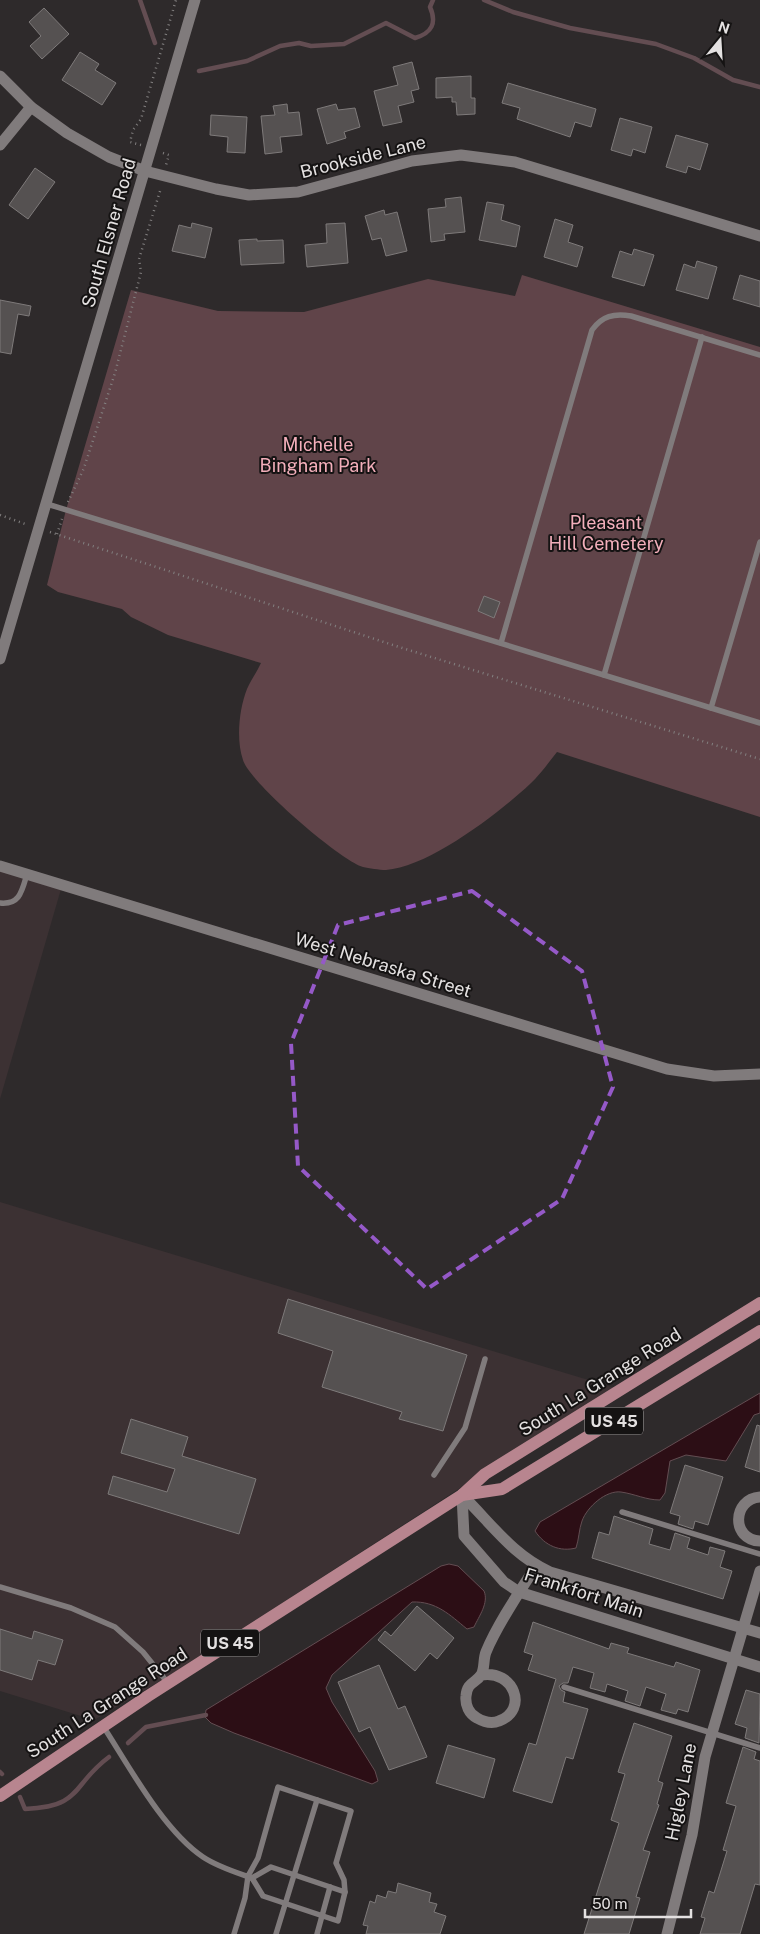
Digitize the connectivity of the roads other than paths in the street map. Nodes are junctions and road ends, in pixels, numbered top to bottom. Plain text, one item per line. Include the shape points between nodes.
1 (195, 0) edge
2 (0, 76) edge
3 (31, 107) junction
4 (0, 145) edge
5 (145, 171) junction
6 (760, 236) edge
7 (702, 338) junction
8 (760, 355) edge
9 (47, 504) junction
10 (760, 542) edge
11 (501, 643) junction
12 (0, 659) edge
13 (604, 675) junction
14 (711, 708) junction
15 (760, 723) edge
16 (0, 866) edge
17 (27, 874) junction
18 (0, 903) edge
19 (760, 1074) edge
20 (760, 1303) edge
21 (760, 1331) edge
22 (485, 1359) dead end
23 (434, 1475) dead end
24 (462, 1495) junction
25 (760, 1497) edge
26 (622, 1512) dead end
27 (760, 1541) edge
28 (760, 1554) edge
29 (536, 1566) junction
30 (760, 1571) edge
31 (0, 1587) edge
32 (519, 1592) junction
33 (743, 1628) junction
34 (760, 1633) edge
35 (734, 1658) junction
36 (760, 1667) edge
37 (481, 1675) junction
38 (168, 1683) junction
39 (564, 1688) dead end
40 (103, 1726) junction
41 (711, 1734) junction
42 (760, 1748) edge
43 (0, 1796) edge
44 (317, 1800) junction
45 (294, 1875) junction
46 (250, 1877) junction
47 (330, 1887) junction
48 (345, 1892) junction
49 (285, 1903) junction
50 (322, 1916) junction
51 (234, 1934) edge
52 (276, 1934) edge
53 (317, 1934) edge
54 (667, 1934) edge

1 - 5 street, South Elsner Road
2 - 3 street, Brookside Lane
3 - 4 street
3 - 5 street, Brookside Lane via 108,157
5 - 6 street, Brookside Lane via 216,189 272,195 298,192 429,157 462,155 492,158 522,164
5 - 9 street, South Elsner Road
7 - 8 lane
7 - 11 lane via 620,314 604,318 592,330
7 - 13 lane
9 - 11 lane
9 - 12 street, South Elsner Road
10 - 14 lane
11 - 13 lane
13 - 14 lane
14 - 15 lane
16 - 17 street, West Nebraska Street
17 - 18 lane via 16,901
17 - 19 street, West Nebraska Street via 667,1069 714,1076
20 - 24 main road, South La Grange Road / US 45 via 485,1474
21 - 24 main road, South La Grange Road / US 45 via 502,1490
22 - 23 lane via 466,1428
24 - 29 street, Frankfort Main via 513,1550
24 - 32 street, Frankfort Main via 464,1536 504,1582
24 - 38 main road, South La Grange Road / US 45
25 - 27 street via 746,1502 737,1520 748,1538
26 - 28 lane
29 - 32 street
29 - 33 street, Frankfort Main
30 - 33 street, Higley Lane
31 - 38 lane via 71,1608 116,1627 143,1652
32 - 35 street, Frankfort Main
32 - 37 street via 486,1653
33 - 34 street, Frankfort Main
33 - 35 street, Higley Lane
35 - 36 street, Frankfort Main
35 - 41 street, Higley Lane
37 - 37 street via 469,1686 466,1702 469,1710 482,1721 499,1721 511,1712 515,1697 513,1690 497,1674
38 - 40 main road, South La Grange Road / US 45
39 - 41 lane
40 - 43 main road, South La Grange Road / US 45
40 - 46 lane via 174,1830 202,1856 225,1869
41 - 42 lane
41 - 54 street, Higley Lane via 692,1835
44 - 45 lane
44 - 46 lane via 278,1787
44 - 48 lane via 351,1810 336,1863 344,1880
45 - 46 lane via 271,1867
45 - 47 lane
45 - 49 lane
46 - 49 lane via 263,1896
46 - 51 lane
47 - 48 lane
47 - 50 lane
48 - 50 lane via 338,1921
49 - 50 lane
49 - 52 lane
50 - 53 lane

